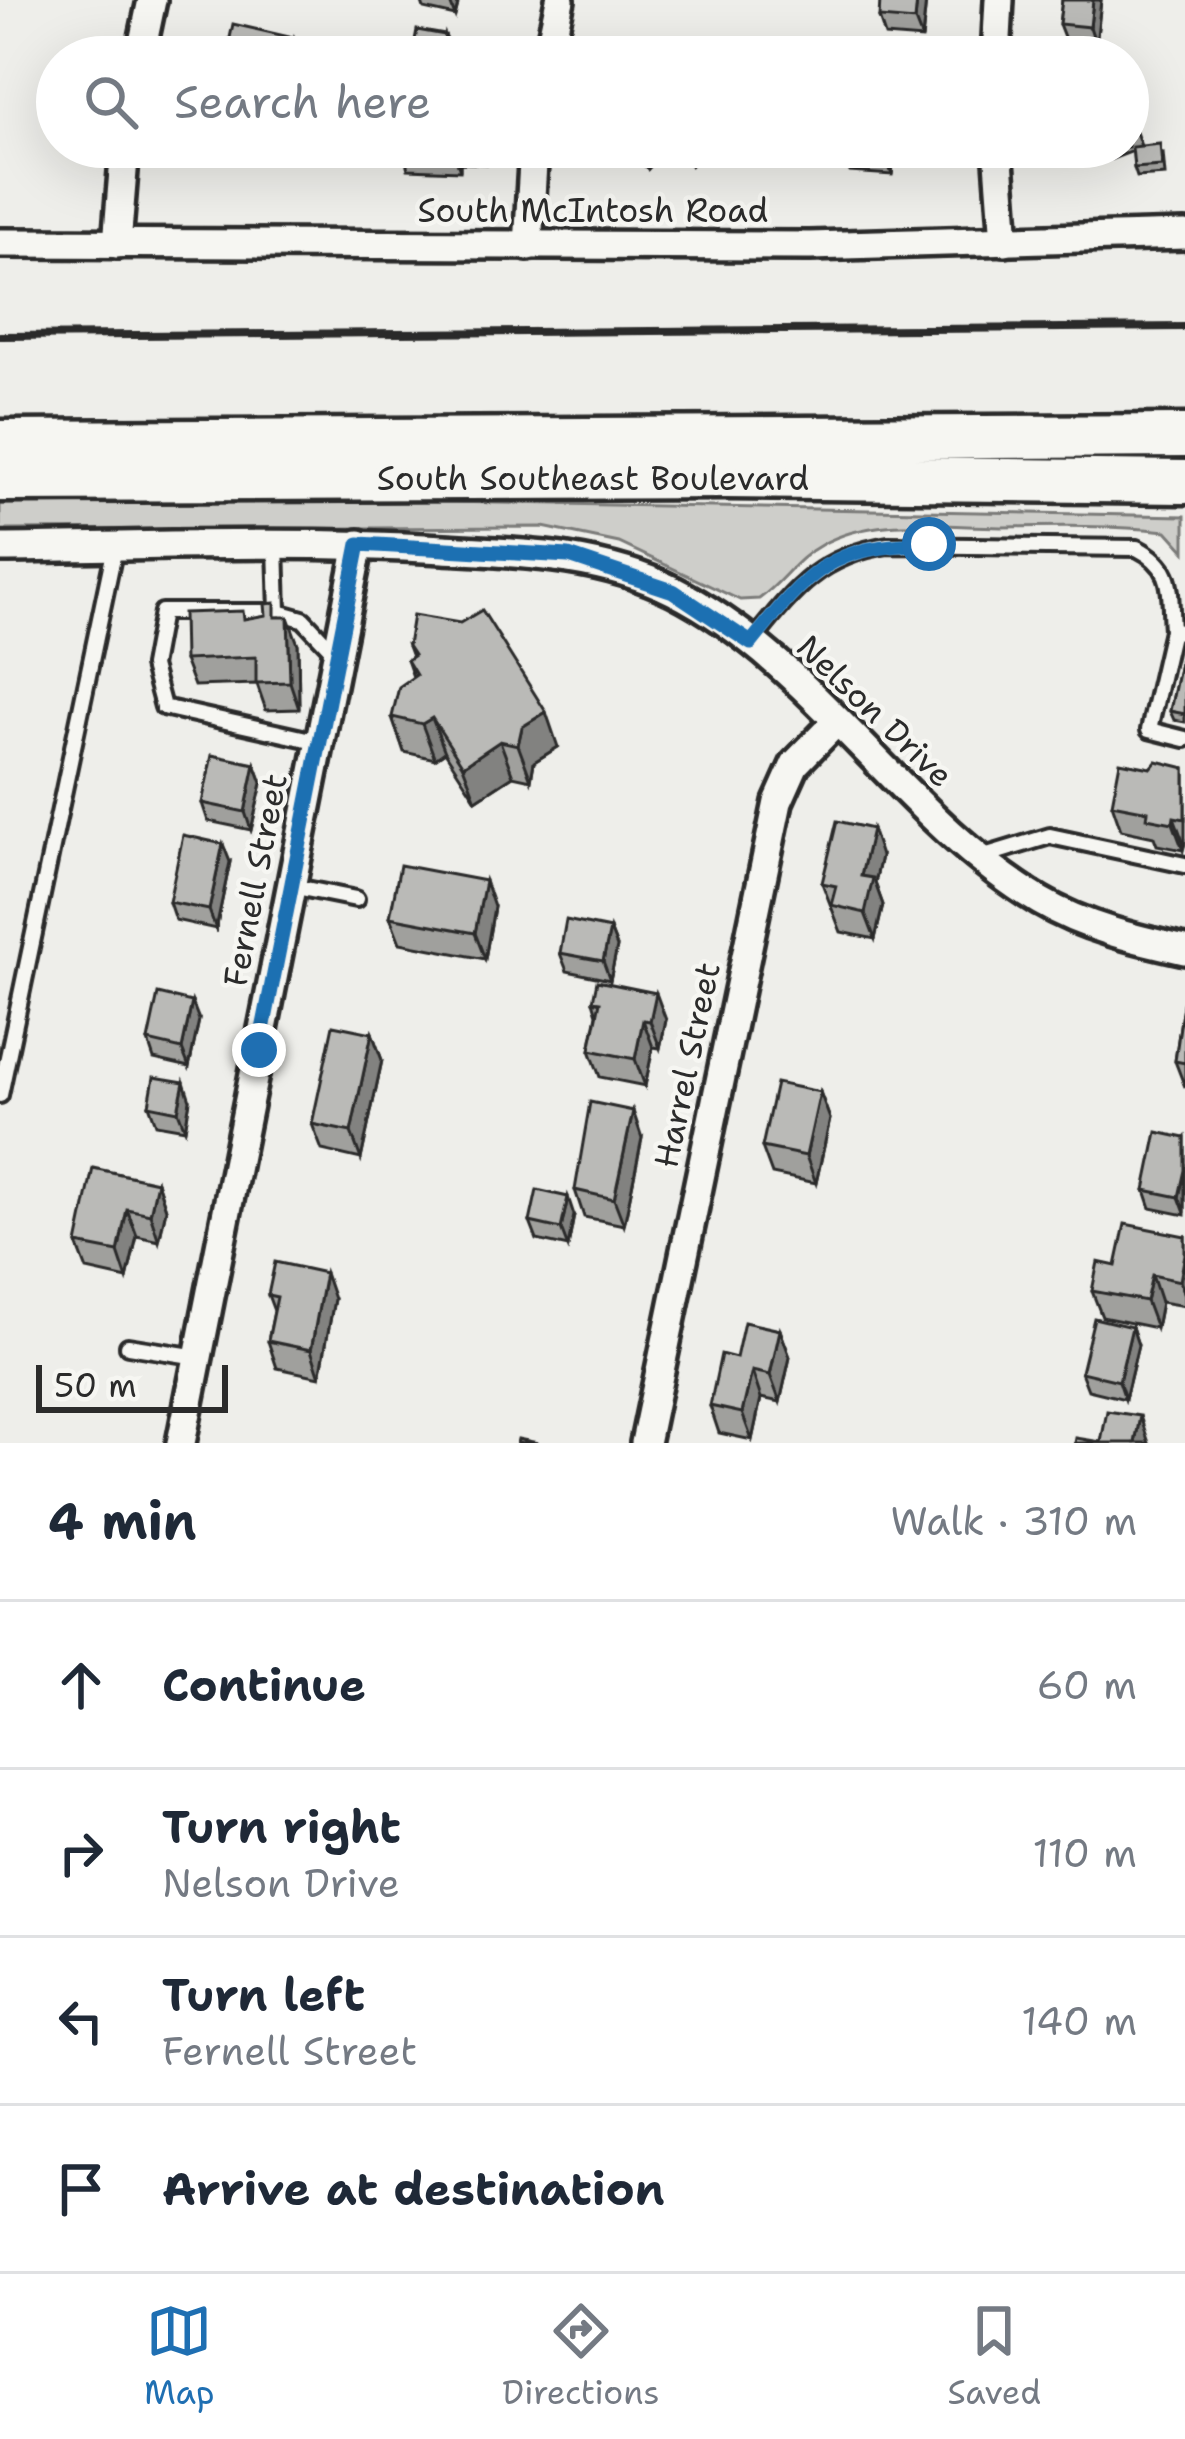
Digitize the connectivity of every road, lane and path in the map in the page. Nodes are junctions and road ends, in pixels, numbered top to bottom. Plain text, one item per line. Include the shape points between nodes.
1 (152, 0) edge
2 (560, 0) edge
3 (999, 0) edge
4 (144, 36) edge
5 (552, 36) edge
6 (997, 36) edge
7 (123, 168) edge
8 (533, 168) edge
9 (1000, 168) edge
10 (1185, 235) edge
11 (1005, 241) junction
12 (0, 243) edge
13 (117, 244) junction
14 (528, 246) junction
15 (1185, 436) edge
16 (0, 442) edge
17 (0, 480) edge
18 (1185, 482) edge
19 (276, 544) junction
20 (359, 544) junction
21 (115, 547) junction
22 (0, 548) edge
23 (278, 612) junction
24 (1178, 632) edge
25 (751, 643) junction
26 (337, 655) junction
27 (837, 721) junction
28 (1185, 739) edge
29 (320, 742) junction
30 (981, 857) junction
31 (1185, 865) edge
32 (291, 886) junction
33 (356, 899) dead end
34 (1185, 950) edge
35 (0, 1095) edge
36 (128, 1346) dead end
37 (198, 1357) junction
38 (181, 1443) edge
39 (645, 1443) edge

1 - 4 street
2 - 5 street
3 - 6 street
7 - 13 street
8 - 14 street
9 - 11 street
10 - 11 street, South McIntosh Road
11 - 14 street, South McIntosh Road
12 - 13 street, South McIntosh Road
13 - 14 street, South McIntosh Road
15 - 16 main road, South Southeast Boulevard
17 - 18 main road, South Southeast Boulevard
19 - 20 street, Nelson Drive
19 - 21 street, Nelson Drive
19 - 23 lane
20 - 25 street, Nelson Drive via 569,556 673,591
20 - 26 street, Fernell Street
21 - 22 street, Nelson Drive
21 - 35 lane
23 - 26 lane via 303,619
23 - 29 lane via 162,612 152,666 163,707
24 - 25 lane via 1163,565 1137,548 888,544 809,574
24 - 28 lane via 1149,730
25 - 27 street, Nelson Drive
26 - 29 street, Fernell Street
27 - 30 street, Nelson Drive
27 - 39 street, Harrel Street via 795,764 778,802
29 - 32 street, Fernell Street
30 - 31 lane via 1050,836
30 - 34 street, Nelson Drive via 1040,901 1118,935
32 - 33 lane
32 - 37 street, Fernell Street
36 - 37 lane
37 - 38 street, Fernell Street

